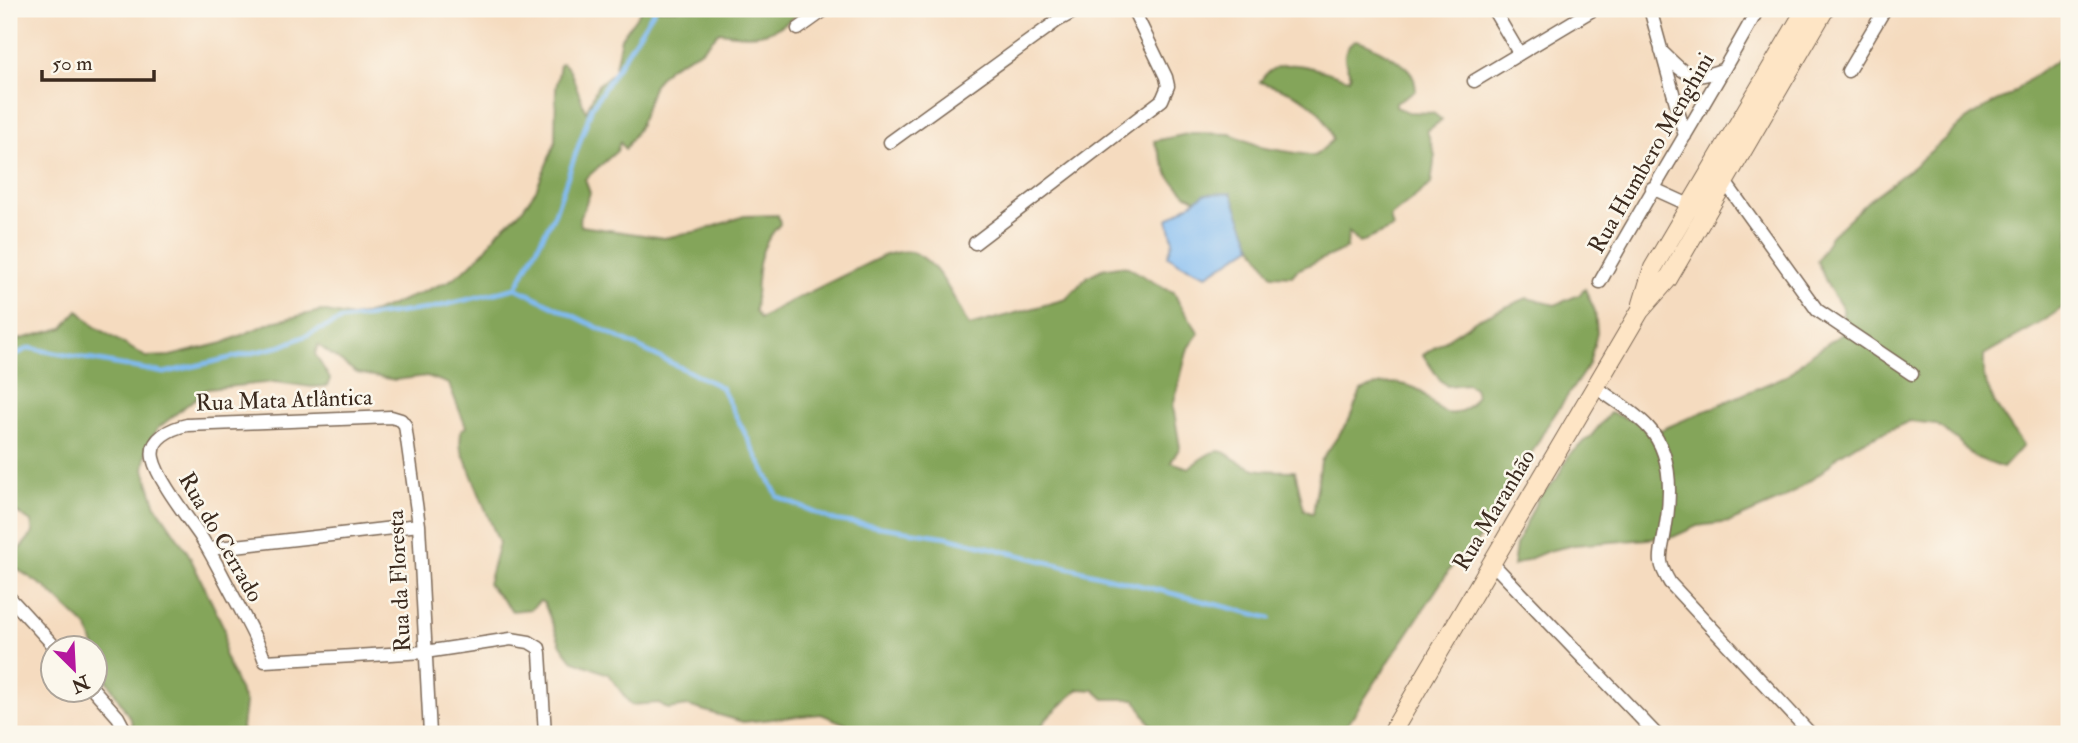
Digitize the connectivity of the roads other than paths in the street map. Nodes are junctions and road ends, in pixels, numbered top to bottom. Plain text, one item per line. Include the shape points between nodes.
1 (826, 9) edge
2 (1079, 9) edge
3 (1133, 9) edge
4 (1493, 9) edge
5 (1594, 9) edge
6 (1650, 9) edge
7 (1758, 9) edge
8 (1806, 9) edge
9 (1825, 9) edge
10 (1885, 9) edge
11 (798, 29) dead end
12 (1661, 50) junction
13 (1519, 53) junction
14 (1724, 69) junction
15 (1848, 71) dead end
16 (1474, 81) dead end
17 (1685, 136) junction
18 (890, 142) dead end
19 (1725, 182) junction
20 (1652, 188) junction
21 (1691, 205) junction
22 (1707, 213) junction
23 (975, 243) dead end
24 (1600, 282) dead end
25 (1640, 311) junction
26 (1912, 374) dead end
27 (1596, 387) junction
28 (405, 425) joint
29 (163, 434) joint
30 (419, 525) junction
31 (209, 549) junction
32 (1491, 562) junction
33 (9, 597) edge
34 (42, 634) edge
35 (425, 652) junction
36 (106, 704) edge
37 (1810, 733) edge
38 (127, 734) edge
39 (429, 734) edge
40 (545, 734) edge
41 (1391, 734) edge
42 (1656, 734) edge

1 - 11 street
2 - 18 street
3 - 23 street via 1167,77 1166,94 1153,109
4 - 13 street
5 - 13 street
6 - 12 street
7 - 14 street, Rua Humbero Menghini
8 - 21 street, Rua Maranhão
9 - 19 street, Rua Maranhão
10 - 15 street
12 - 14 street via 1695,77
12 - 17 street
13 - 16 street
14 - 17 street, Rua Humbero Menghini
17 - 20 street, Rua Humbero Menghini
19 - 22 street, Rua Maranhão
19 - 26 street via 1817,310
20 - 21 street
20 - 24 street, Rua Humbero Menghini
21 - 22 street
21 - 25 street, Rua Maranhão via 1653,268
22 - 25 street, Rua Maranhão via 1668,279
25 - 27 street, Rua Maranhão
27 - 32 street, Rua Maranhão
27 - 37 street via 1651,429 1660,445 1670,502 1659,557 1670,583
28 - 29 street, Rua Mata Atlântica via 391,417 187,425
28 - 30 street, Rua da Floresta
29 - 31 street, Rua do Cerrado via 152,457
30 - 31 street
30 - 35 street, Rua da Floresta
31 - 35 street, Rua do Cerrado via 265,661
32 - 41 street, Rua Maranhão
32 - 42 street
33 - 34 street
35 - 39 street, Rua da Floresta
35 - 40 street via 511,639 539,648
36 - 38 street

